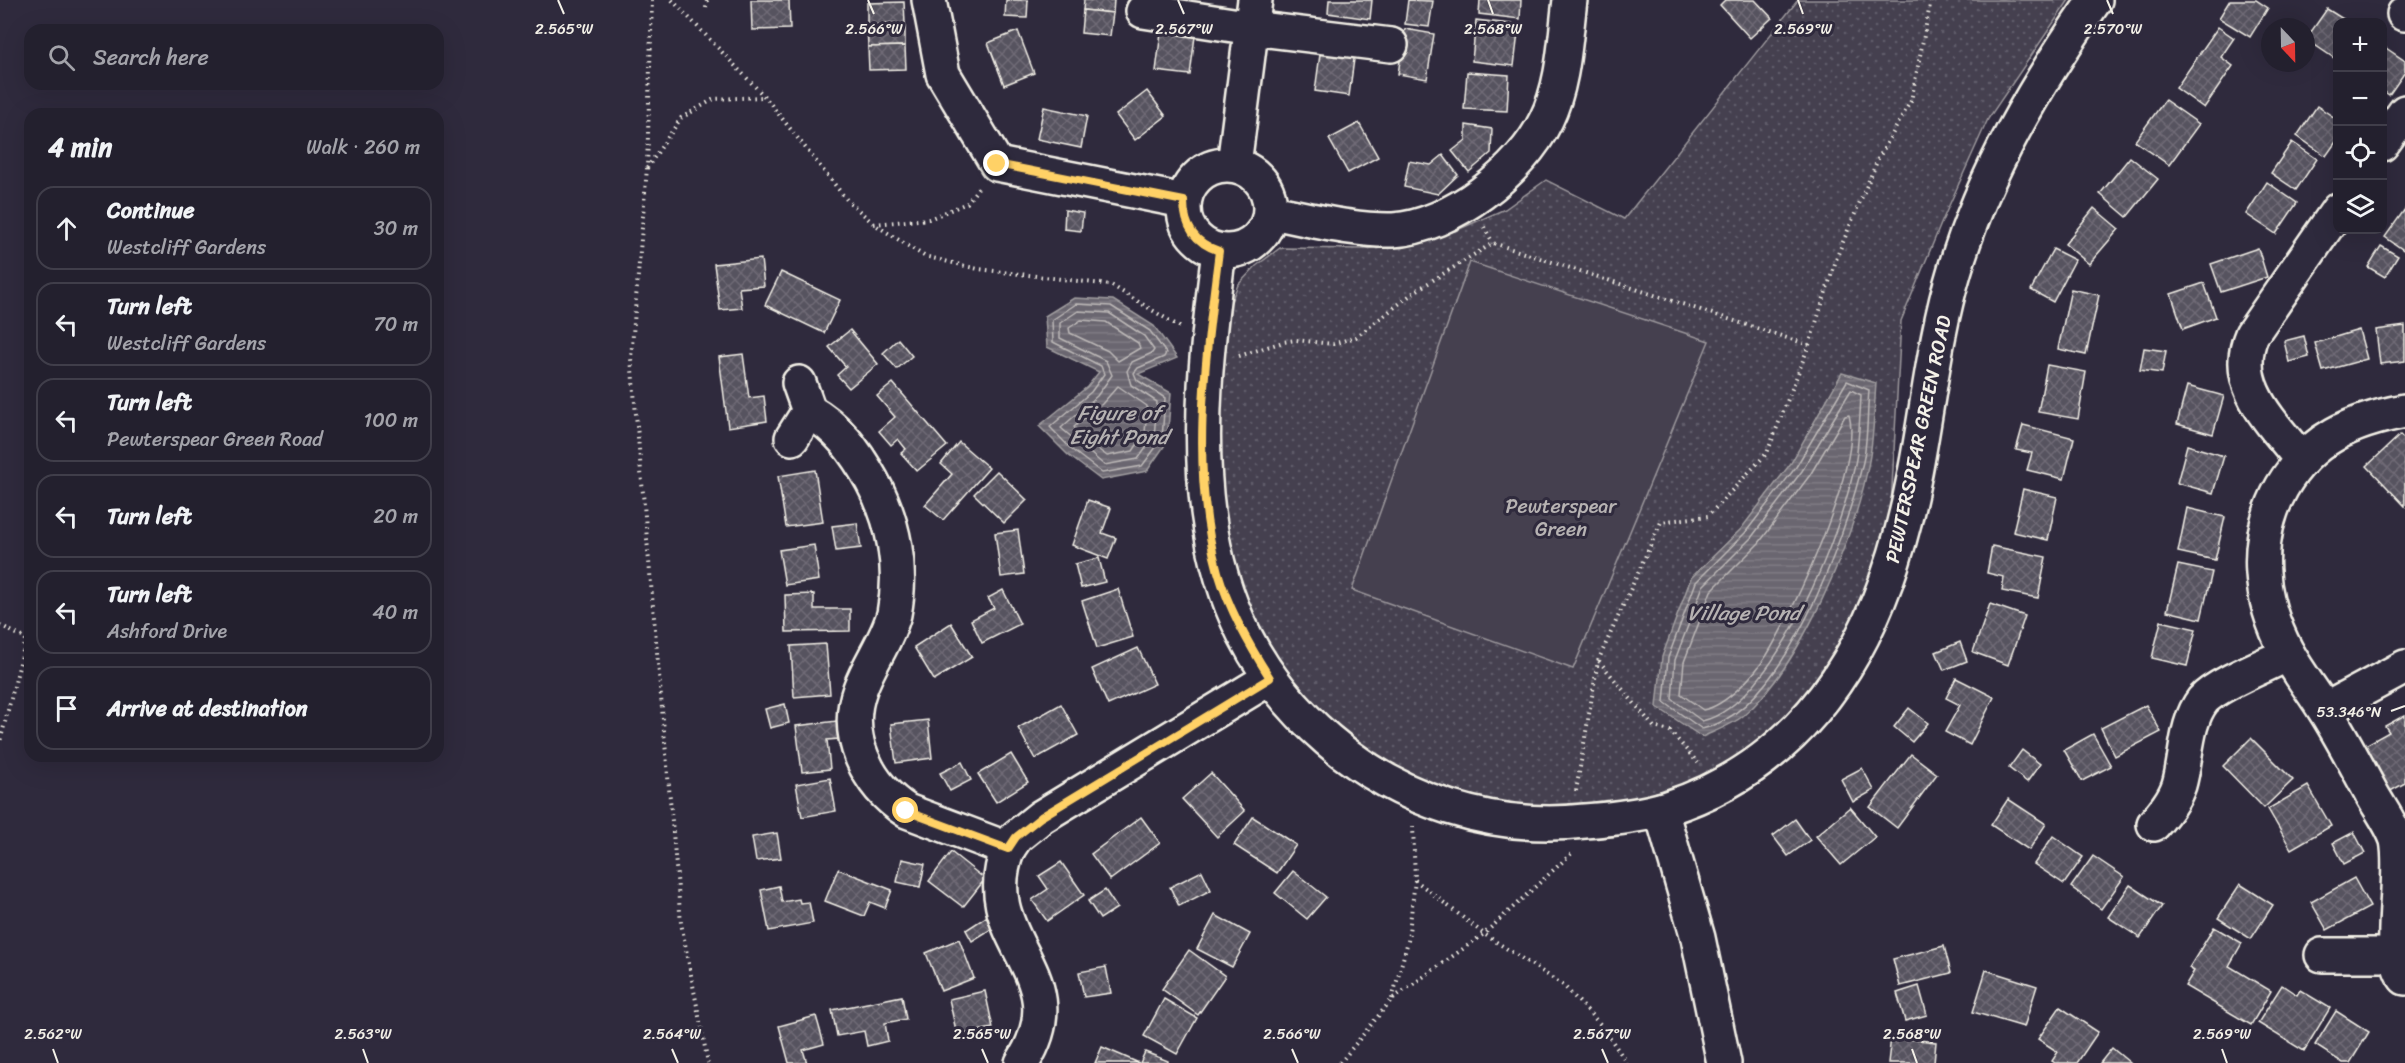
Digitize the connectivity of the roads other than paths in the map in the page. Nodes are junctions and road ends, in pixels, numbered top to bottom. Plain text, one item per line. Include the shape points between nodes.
1 (929, 0) edge
2 (1570, 0) edge
3 (2095, 0) edge
4 (1143, 11) dead end
5 (1254, 14) edge
6 (1391, 45) dead end
7 (2405, 112) edge
8 (2387, 137) edge
9 (1234, 165) junction
10 (1184, 201) junction
11 (1271, 212) junction
12 (2333, 216) edge
13 (1219, 251) junction
14 (800, 411) dead end
15 (2405, 411) edge
16 (2302, 460) junction
17 (2288, 654) junction
18 (2405, 667) edge
19 (1270, 678) junction
20 (2325, 710) junction
21 (1661, 810) junction
22 (2154, 826) dead end
23 (2401, 837) edge
24 (1008, 849) junction
25 (2322, 955) dead end
26 (2401, 967) edge
27 (1022, 1063) edge
28 (1724, 1063) edge

1 - 10 street via 942,74 997,164
2 - 11 street via 1561,70 1547,119 1532,145 1470,203 1421,225 1395,230 1371,230
3 - 21 street, PEWTERSPEAR GREEN ROAD via 2017,121 1973,217 1938,332 1906,515 1883,593 1862,641 1840,678 1790,735 1765,756 1715,787
4 - 5 street
5 - 6 street
5 - 9 street
7 - 8 street
9 - 10 street via 1210,168 1199,175
9 - 11 street via 1259,178 1267,190
10 - 13 street via 1186,221 1196,238
11 - 13 street via 1259,238 1247,247
12 - 16 street via 2252,334 2244,362 2251,390
13 - 19 street, PEWTERSPEAR GREEN ROAD via 1205,405 1205,498 1218,572 1242,629
14 - 24 street via 837,430 857,456 883,503 894,540 897,578 893,614 856,701 855,728 866,768 882,791 906,811
15 - 16 street via 2357,422 2328,438
16 - 17 street via 2273,506 2263,539 2265,594
17 - 20 street
17 - 22 street via 2204,699 2191,726 2179,786
18 - 20 street
19 - 21 street, PEWTERSPEAR GREEN ROAD via 1305,719 1352,760 1433,802 1490,818 1544,823 1617,818
19 - 24 street via 1041,817
20 - 23 street
21 - 28 street via 1698,938
23 - 26 street
24 - 27 street via 1000,880 1004,914 1034,974 1041,1002 1038,1033
25 - 26 street

